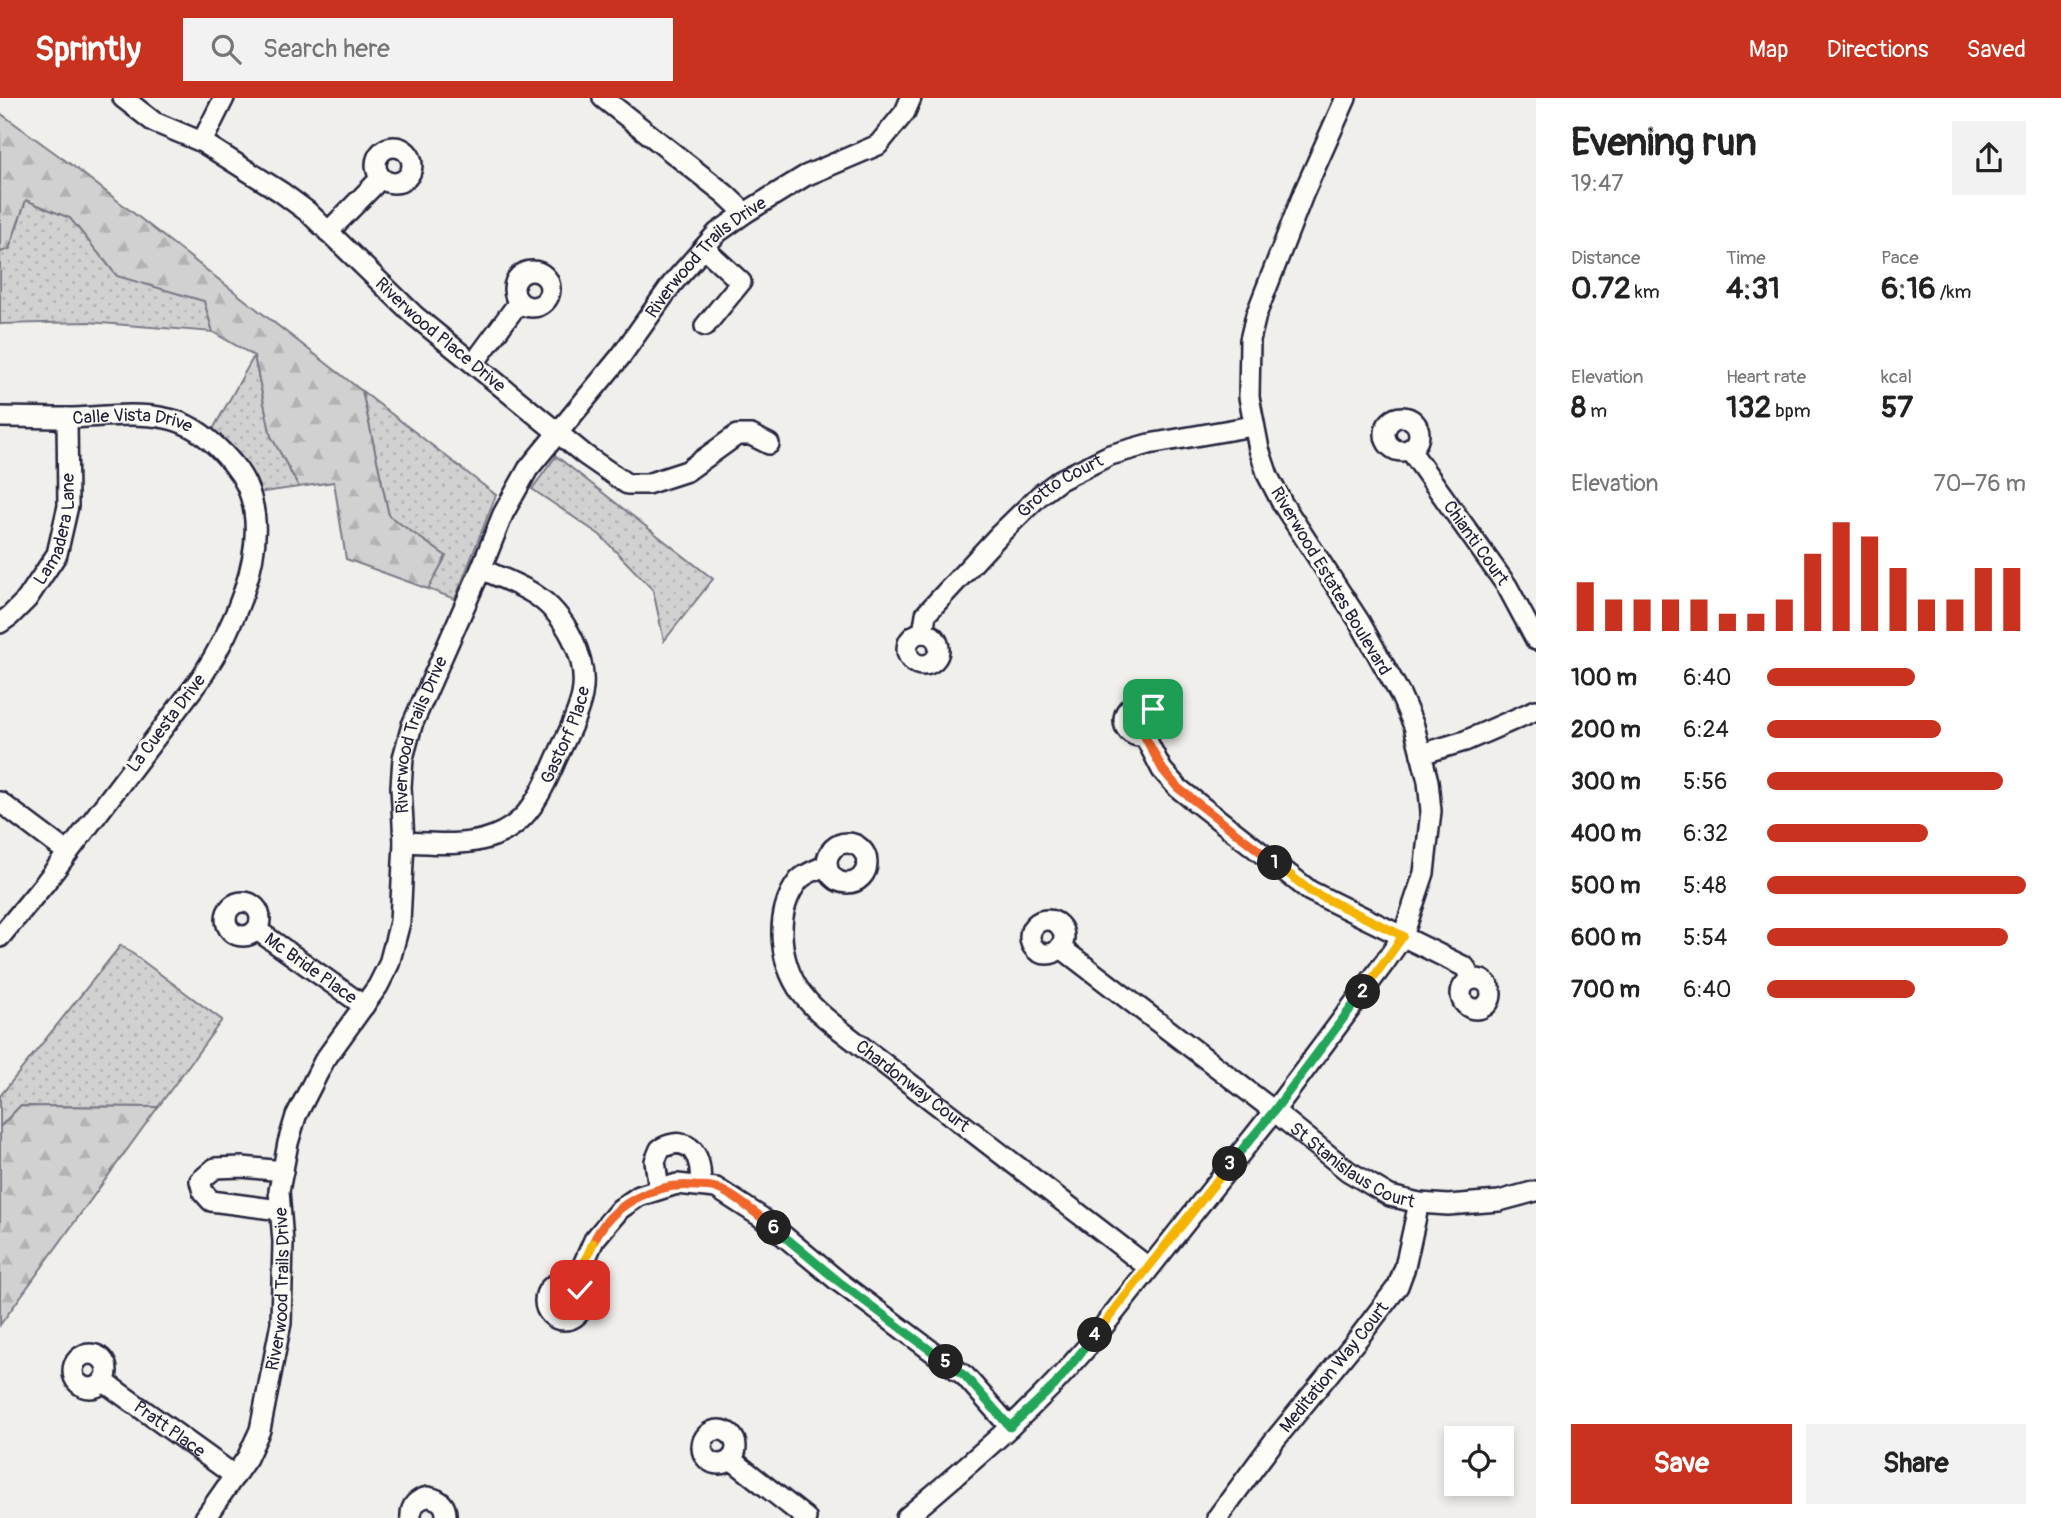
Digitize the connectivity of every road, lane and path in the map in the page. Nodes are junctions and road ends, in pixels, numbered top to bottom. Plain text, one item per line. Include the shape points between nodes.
1 (123, 98) edge
2 (224, 98) edge
3 (603, 98) edge
4 (911, 98) edge
5 (1346, 98) edge
6 (202, 142) junction
7 (381, 178) dead end
8 (745, 213) junction
9 (328, 232) junction
10 (704, 248) junction
11 (519, 302) dead end
12 (705, 326) dead end
13 (474, 363) junction
14 (0, 416) edge
15 (67, 418) junction
16 (1253, 426) junction
17 (559, 434) junction
18 (769, 444) dead end
19 (1410, 450) dead end
20 (242, 478) joint
21 (481, 569) junction
22 (0, 623) edge
23 (923, 633) dead end
24 (1536, 640) edge
25 (1536, 710) edge
26 (1144, 735) dead end
27 (1422, 754) junction
28 (0, 802) edge
29 (404, 842) junction
30 (68, 853) junction
31 (827, 865) dead end
32 (257, 930) dead end
33 (1403, 936) junction
34 (0, 937) edge
35 (1060, 947) dead end
36 (1471, 979) dead end
37 (364, 1006) junction
38 (1274, 1111) junction
39 (283, 1171) junction
40 (700, 1186) junction
41 (659, 1189) junction
42 (1536, 1191) edge
43 (1419, 1203) junction
44 (280, 1210) junction
45 (1148, 1267) junction
46 (574, 1285) dead end
47 (103, 1381) dead end
48 (1010, 1427) junction
49 (731, 1459) dead end
50 (235, 1476) junction
51 (205, 1518) edge
52 (411, 1518) edge
53 (446, 1518) edge
54 (806, 1518) edge
55 (906, 1518) edge
56 (1217, 1518) edge

1 - 6 street, Riverwood Place Drive via 154,122
2 - 6 street
3 - 8 street
4 - 8 street, Riverwood Trails Drive via 878,145 805,176
5 - 16 street, Riverwood Estates Boulevard via 1256,314 1248,369
6 - 9 street, Riverwood Place Drive via 281,192
7 - 9 street
8 - 10 street, Riverwood Trails Drive
9 - 13 street, Riverwood Place Drive via 415,316
10 - 12 street via 741,282
10 - 17 street, Riverwood Trails Drive
11 - 13 street
13 - 17 street, Riverwood Place Drive
14 - 15 street, Calle Vista Drive
15 - 20 street, Calle Vista Drive via 142,414 168,418 211,440
15 - 22 street, Lamadera Lane via 68,506 57,554 27,598
16 - 23 street, Grotto Court via 1149,444 1110,455 1059,480 1010,524 926,614
16 - 27 street, Riverwood Estates Boulevard via 1268,476 1400,694
17 - 18 street, Riverwood Place Drive via 627,484 647,484 687,471 737,435 751,435
17 - 21 street, Riverwood Trails Drive via 528,469
19 - 24 street, Chianti Court via 1507,586
20 - 30 street, La Cuesta Drive via 251,496 255,533 233,622 201,678
21 - 29 street, Riverwood Trails Drive via 412,725 401,787
21 - 29 street, Gastorf Place via 534,594 554,610 578,652 582,696 529,812 496,836 477,841
25 - 27 street
26 - 33 street via 1178,788 1310,891
27 - 33 street, Riverwood Estates Boulevard via 1431,811 1429,842
28 - 30 street
29 - 37 street, Riverwood Trails Drive via 396,942 389,964
30 - 34 street, La Cuesta Drive
31 - 45 street, Chardonway Court via 800,878 783,916 786,958 806,1000
32 - 37 street, Mc Bride Place
33 - 36 street via 1465,967
33 - 38 street, Riverwood Estates Boulevard
35 - 38 street, St Stanislaus Court
37 - 39 street, Riverwood Trails Drive via 309,1088 296,1116
38 - 43 street, St Stanislaus Court via 1370,1186
38 - 45 street, Riverwood Estates Boulevard
39 - 44 street, Riverwood Trails Drive
39 - 44 street via 215,1168 200,1181 211,1201
40 - 41 street via 677,1184
40 - 41 street via 701,1172 693,1150 684,1143 672,1143 660,1149 655,1161
40 - 48 street via 716,1188 761,1217 965,1376
41 - 46 street via 639,1196 605,1224
42 - 43 street, St Stanislaus Court via 1476,1203
43 - 56 street, Meditation Way Court via 1398,1286
44 - 50 street, Riverwood Trails Drive via 283,1292 275,1362 260,1430
45 - 48 street, Riverwood Estates Boulevard via 1055,1385
47 - 50 street, Pratt Place
48 - 55 street, Riverwood Estates Boulevard
49 - 54 street
50 - 51 street, Riverwood Trails Drive
52 - 53 street via 415,1502 428,1497 442,1502

